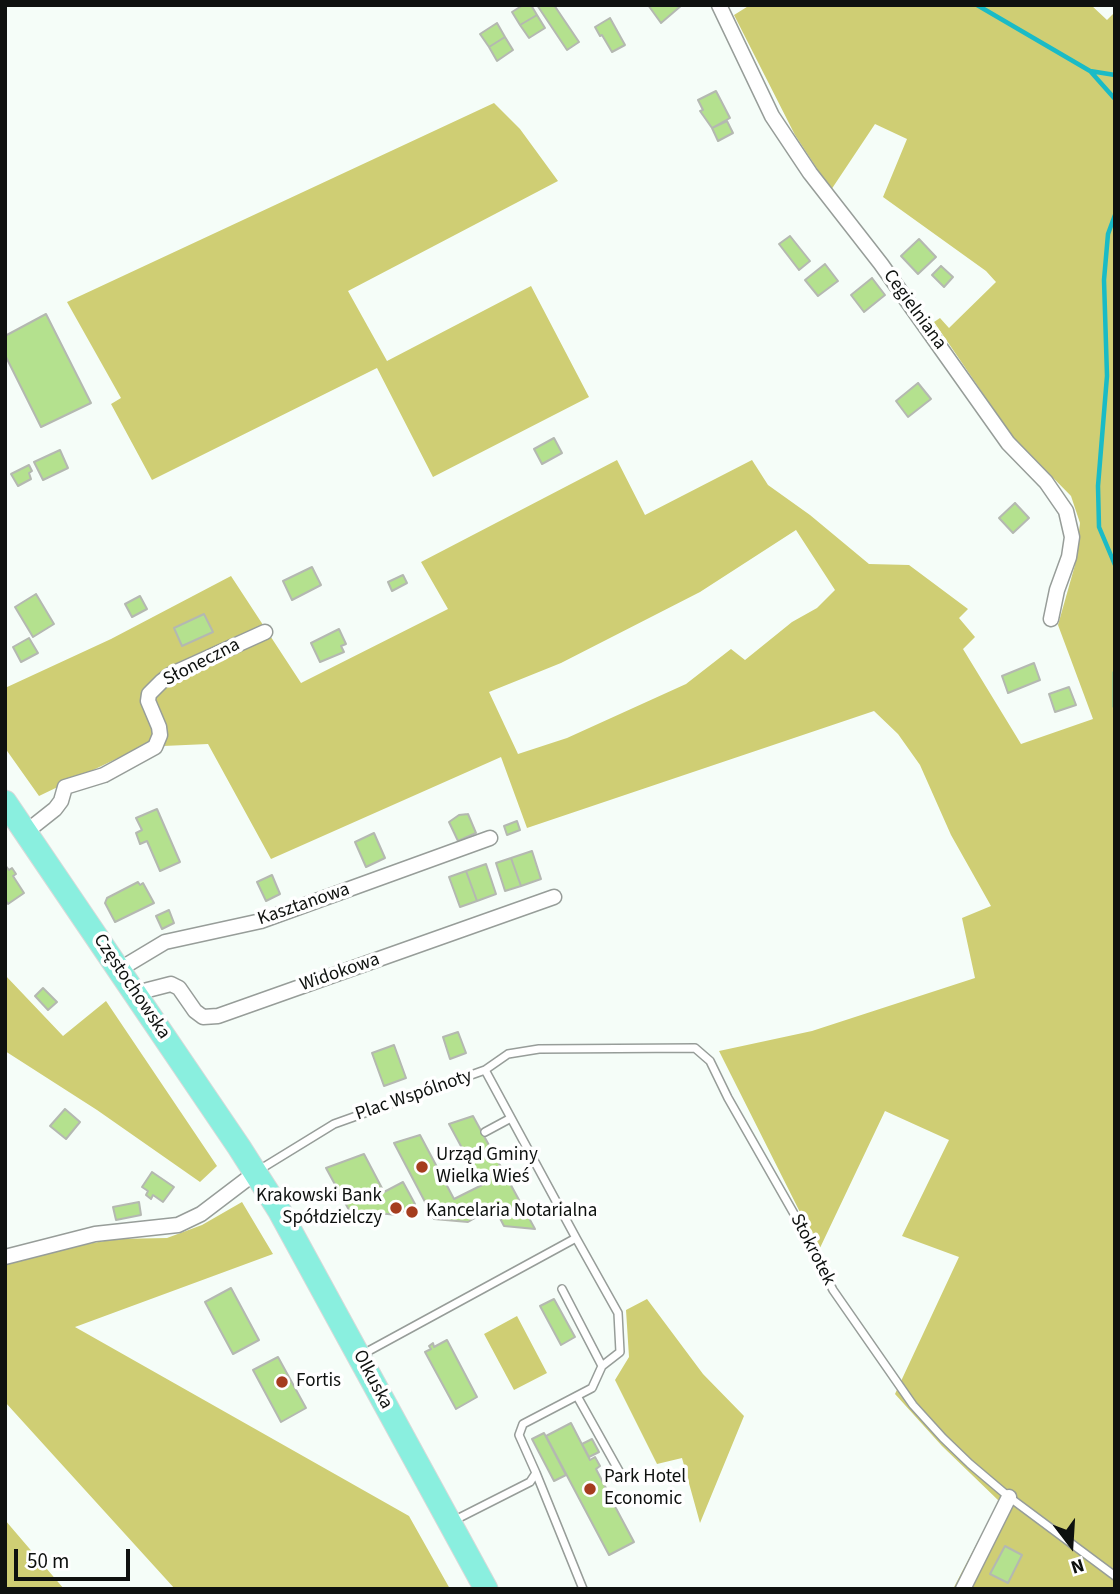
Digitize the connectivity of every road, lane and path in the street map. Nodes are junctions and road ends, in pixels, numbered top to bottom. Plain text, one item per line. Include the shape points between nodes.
1 (719, 5) edge
2 (1051, 619) dead end
3 (265, 632) dead end
4 (5, 802) edge
5 (26, 832) junction
6 (491, 838) dead end
7 (554, 897) dead end
8 (120, 970) junction
9 (136, 993) junction
10 (485, 1070) junction
11 (511, 1118) junction
12 (485, 1132) dead end
13 (256, 1173) junction
14 (576, 1238) junction
15 (5, 1257) edge
16 (562, 1289) dead end
17 (360, 1356) junction
18 (602, 1366) junction
19 (577, 1396) junction
20 (536, 1473) junction
21 (624, 1480) dead end
22 (1009, 1497) junction
23 (450, 1523) junction
24 (1115, 1576) edge
25 (486, 1589) edge
26 (583, 1589) edge
27 (963, 1589) edge

1 - 2 street, Cegielniana via 772,116 810,173 1008,443 1046,482 1066,511 1072,537
3 - 5 street, Słoneczna via 162,681 148,701 159,726 155,747 104,775 65,787 61,801
4 - 5 main road, Częstochowska
5 - 8 main road, Częstochowska
6 - 8 street, Kasztanowa via 261,921 164,942
7 - 9 street, Widokowa via 218,1016 203,1017 172,984
8 - 9 main road, Częstochowska
9 - 13 main road, Częstochowska
10 - 11 lane, Plac Wspólnoty
10 - 13 lane, Plac Wspólnoty via 334,1124
10 - 22 lane, Stokrotek via 508,1054 539,1049 680,1047 702,1052 846,1310 913,1405
11 - 12 lane
11 - 14 lane, Plac Wspólnoty
13 - 15 street via 178,1226 95,1234
13 - 17 main road, Olkuska
14 - 17 lane
14 - 18 lane, Plac Wspólnoty via 618,1313 620,1352
16 - 18 lane
17 - 23 main road, Olkuska
18 - 19 lane via 592,1388
19 - 20 lane via 520,1428
19 - 21 lane
20 - 23 lane via 530,1482
20 - 26 lane
22 - 24 lane, Stokrotek
22 - 27 street
23 - 25 main road, Olkuska

